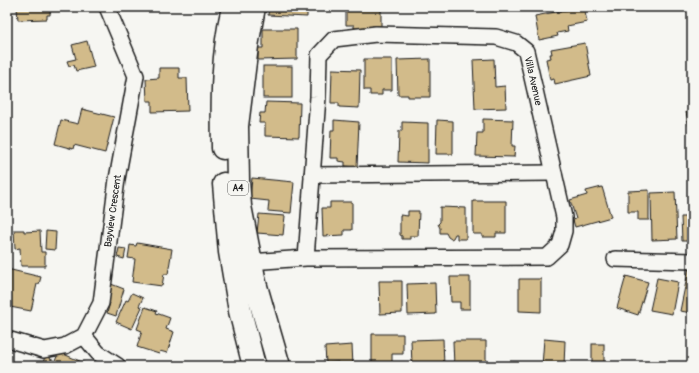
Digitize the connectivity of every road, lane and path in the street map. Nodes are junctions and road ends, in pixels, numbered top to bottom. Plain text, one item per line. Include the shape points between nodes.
1 (107, 7) edge
2 (233, 7) edge
3 (254, 7) edge
4 (554, 173) junction
5 (312, 175) junction
6 (306, 258) junction
7 (615, 259) dead end
8 (692, 261) edge
9 (250, 262) junction
10 (268, 329) junction
11 (246, 334) junction
12 (84, 336) junction
13 (7, 339) edge
14 (118, 366) edge
15 (254, 366) edge
16 (279, 366) edge

1 - 12 street, Bayview Crescent via 136,76 117,179 101,303
2 - 11 highway, A4 via 227,31 223,68 224,203 230,252
3 - 9 highway, A4 via 237,126 239,200
4 - 5 street
4 - 5 street, Villa Avenue via 526,51 516,42 496,37 376,34 334,39 320,55
4 - 6 street, Villa Avenue via 564,217 564,231 560,245 547,257
5 - 6 street, Villa Avenue
6 - 9 street, Villa Avenue
7 - 8 street
9 - 10 highway, A4
10 - 11 highway
10 - 16 highway, A4
11 - 15 highway, A4
12 - 13 street via 65,346 44,350
12 - 14 street via 98,353

